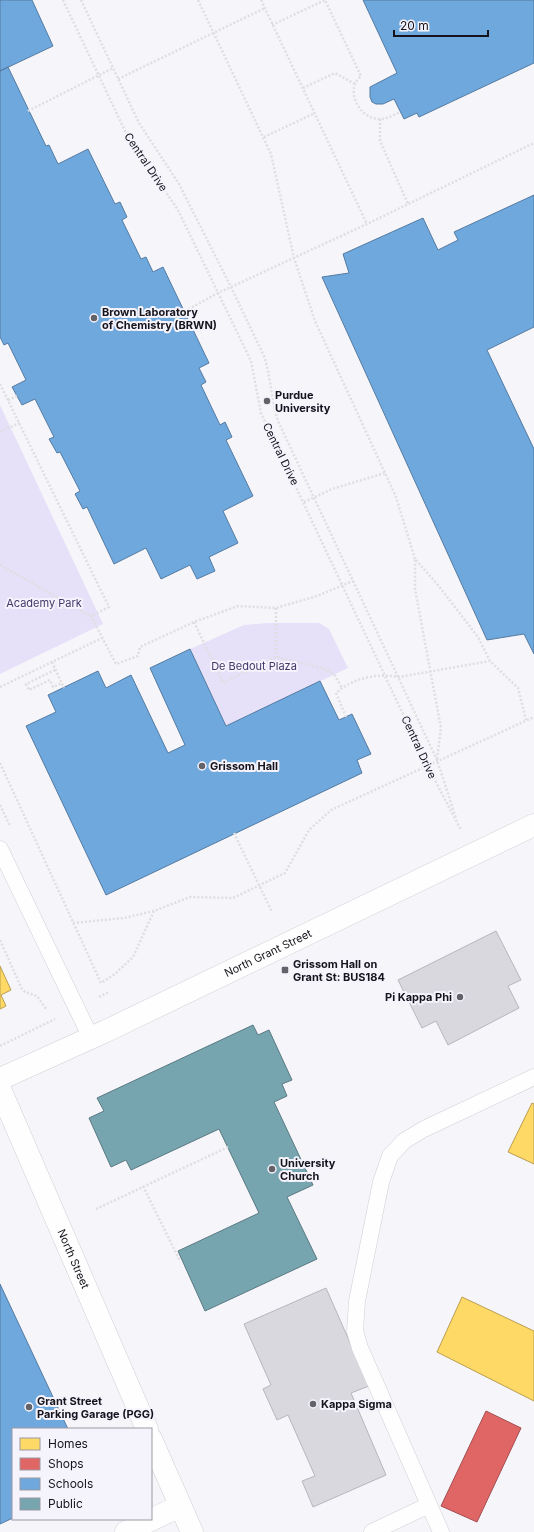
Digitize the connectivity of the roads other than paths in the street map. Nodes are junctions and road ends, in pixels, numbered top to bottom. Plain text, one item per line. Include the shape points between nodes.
1 (534, 825) edge
2 (0, 849) edge
3 (91, 1038) junction
4 (534, 1077) edge
5 (0, 1079) edge
6 (0, 1089) edge
7 (147, 1428) edge
8 (152, 1441) edge
9 (429, 1504) junction
10 (180, 1506) junction
11 (152, 1519) edge
12 (151, 1520) edge
13 (126, 1532) edge
14 (192, 1532) edge
15 (372, 1532) edge
16 (441, 1532) edge

1 - 3 street, North Grant Street
2 - 3 lane
3 - 5 street, North Grant Street
4 - 9 lane via 404,1141 390,1156 381,1182 357,1301 355,1331 360,1348
6 - 7 street, North Street
8 - 10 street
9 - 15 lane
9 - 16 lane
10 - 11 street
10 - 14 street
12 - 13 street

